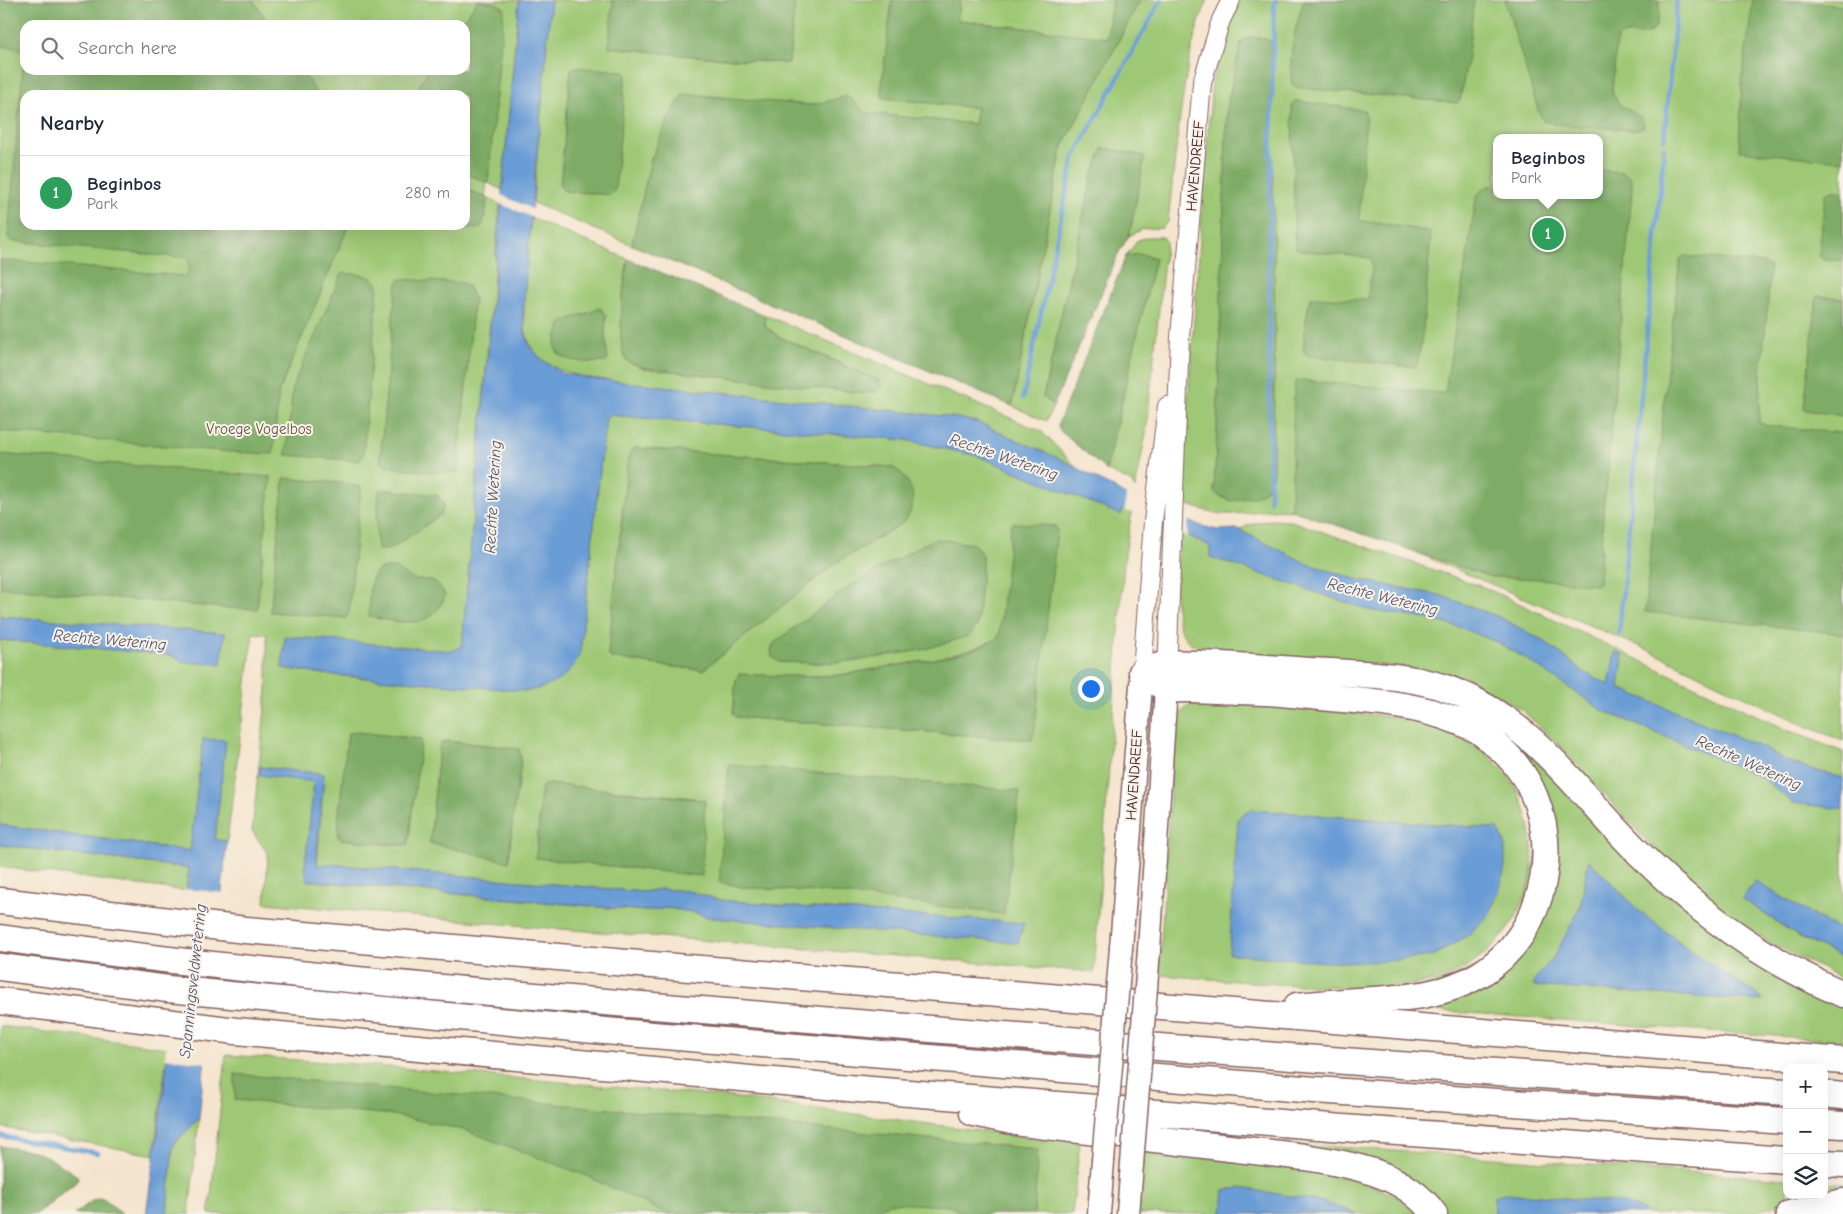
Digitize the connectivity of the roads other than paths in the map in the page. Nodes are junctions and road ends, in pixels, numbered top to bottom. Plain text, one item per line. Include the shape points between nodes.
1 (1231, 0) edge
2 (1180, 336) junction
3 (1142, 672) junction
4 (1167, 676) junction
5 (0, 901) edge
6 (0, 938) edge
7 (0, 967) edge
8 (1843, 994) edge
9 (0, 1001) edge
10 (1222, 1012) junction
11 (1839, 1061) edge
12 (859, 1089) junction
13 (1783, 1092) edge
14 (1828, 1094) edge
15 (1843, 1096) edge
16 (1783, 1121) edge
17 (1828, 1124) edge
18 (1843, 1125) edge
19 (1783, 1160) edge
20 (1828, 1163) edge
21 (1843, 1164) edge
22 (1843, 1202) edge
23 (1099, 1214) edge
24 (1128, 1214) edge
25 (1434, 1214) edge
26 (1789, 1214) edge

1 - 2 street, HAVENDREEF via 1221,20 1202,83
2 - 3 street, HAVENDREEF via 1168,397 1152,522
2 - 4 street, HAVENDREEF
3 - 4 highway
3 - 23 main road, HAVENDREEF, bridge
4 - 8 highway via 1219,664 1408,679 1459,693 1489,708 1529,736 1674,888 1728,930 1781,964
4 - 10 highway via 1268,692 1413,707 1448,716 1478,731 1505,752 1522,772 1541,815 1545,839 1546,865 1535,908 1517,939 1480,974 1455,987 1428,995
4 - 24 main road, HAVENDREEF, bridge
5 - 10 highway via 246,930
6 - 13 highway via 171,961 624,1004 1342,1061
7 - 16 highway via 168,989 605,1032 1315,1090
9 - 12 highway via 236,1031
10 - 11 highway
12 - 19 highway
12 - 25 highway via 1022,1122 1339,1162 1373,1172 1409,1189
14 - 15 highway
17 - 18 highway
20 - 21 highway
22 - 26 highway

